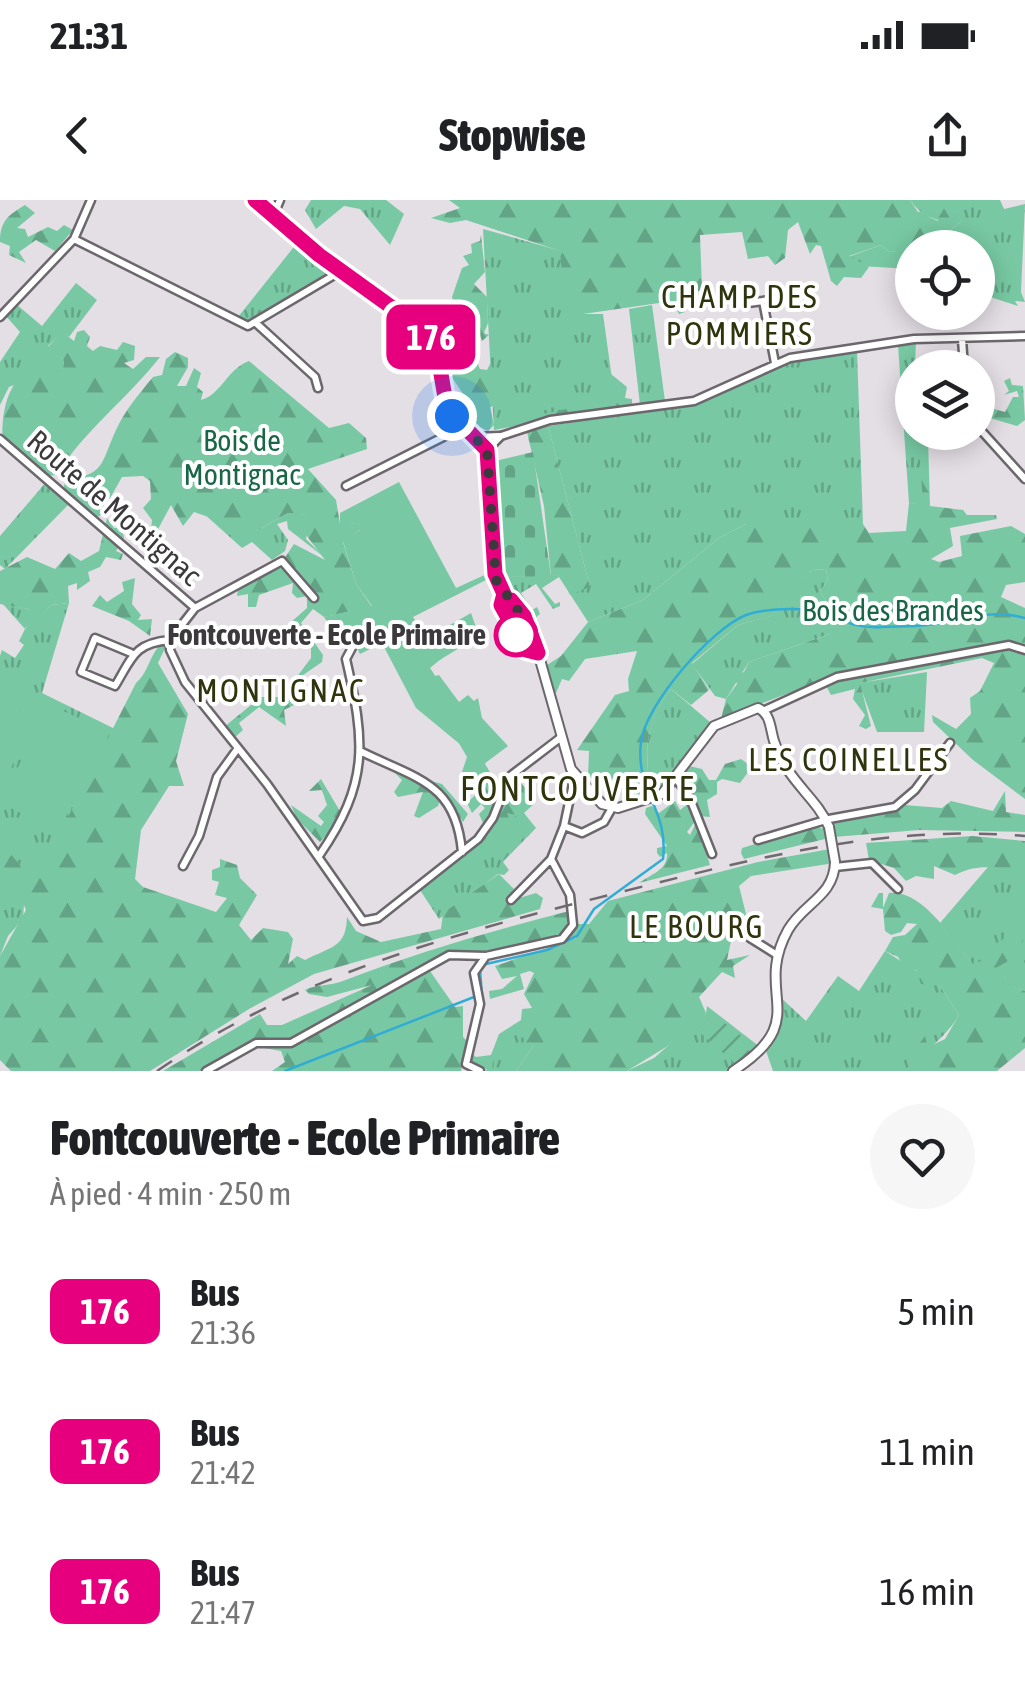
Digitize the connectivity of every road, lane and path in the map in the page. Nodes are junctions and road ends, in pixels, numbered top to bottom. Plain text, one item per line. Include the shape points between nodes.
1 (91, 200) edge
2 (255, 200) edge
3 (280, 200) edge
4 (274, 214) junction
5 (74, 239) junction
6 (341, 271) junction
7 (784, 297) dead end
8 (763, 301) junction
9 (748, 304) dead end
10 (4, 308) edge
11 (0, 317) edge
12 (257, 324) junction
13 (1025, 336) edge
14 (962, 339) junction
15 (963, 350) edge
16 (775, 362) junction
17 (318, 388) dead end
18 (460, 424) junction
19 (501, 436) junction
20 (475, 437) junction
21 (0, 439) edge
22 (995, 446) edge
23 (487, 450) junction
24 (1025, 479) edge
25 (346, 486) dead end
26 (314, 598) dead end
27 (195, 608) junction
28 (170, 640) junction
29 (356, 640) dead end
30 (1025, 650) edge
31 (131, 652) junction
32 (764, 710) junction
33 (560, 738) junction
34 (950, 744) dead end
35 (238, 748) junction
36 (362, 752) junction
37 (575, 774) junction
38 (676, 778) junction
39 (615, 808) junction
40 (828, 823) junction
41 (564, 826) junction
42 (758, 840) dead end
43 (462, 854) junction
44 (712, 854) dead end
45 (319, 856) junction
46 (551, 859) junction
47 (835, 864) junction
48 (184, 866) dead end
49 (898, 889) dead end
50 (511, 900) dead end
51 (750, 938) dead end
52 (486, 956) junction
53 (777, 956) junction
54 (206, 1071) edge
55 (480, 1071) edge
56 (733, 1071) edge

1 - 5 street
2 - 4 street
3 - 4 street
4 - 6 street
5 - 10 street
5 - 12 street via 248,326
6 - 12 street
6 - 18 street via 419,324 437,351 447,409
7 - 8 street
8 - 9 street
8 - 16 street
10 - 11 street
12 - 17 street via 315,377
13 - 14 street
14 - 15 street
14 - 16 street via 914,339
16 - 19 street via 694,401 550,420
18 - 20 street
18 - 25 street
19 - 20 street
19 - 23 street
20 - 23 street
21 - 27 street, Route de Montignac
22 - 24 street
23 - 33 street via 496,580 533,635
26 - 27 street via 282,561
27 - 28 street, Route de Montignac
28 - 31 street
28 - 35 street via 185,682
29 - 36 street via 346,659
30 - 32 street via 1008,645 837,677
31 - 31 street via 115,686 82,672 95,638
32 - 38 street via 714,726
32 - 40 street via 794,784
33 - 37 street
33 - 43 street via 509,776 490,825
34 - 40 street via 894,807
35 - 45 street
35 - 48 street via 217,777
36 - 43 street via 444,798 457,814
36 - 45 street via 354,796
37 - 39 street via 602,804
37 - 41 street
38 - 39 street via 654,798
38 - 44 street
39 - 41 street via 582,833
40 - 42 street
40 - 47 street, bridge
41 - 46 street
43 - 45 street via 367,922
46 - 50 street
46 - 52 street via 573,906 571,931
47 - 49 street via 872,864
47 - 53 street via 828,890 792,924
51 - 53 street
52 - 54 street via 450,956 291,1043 256,1043
52 - 55 street via 474,973 480,996 466,1064
53 - 56 street via 775,1034

